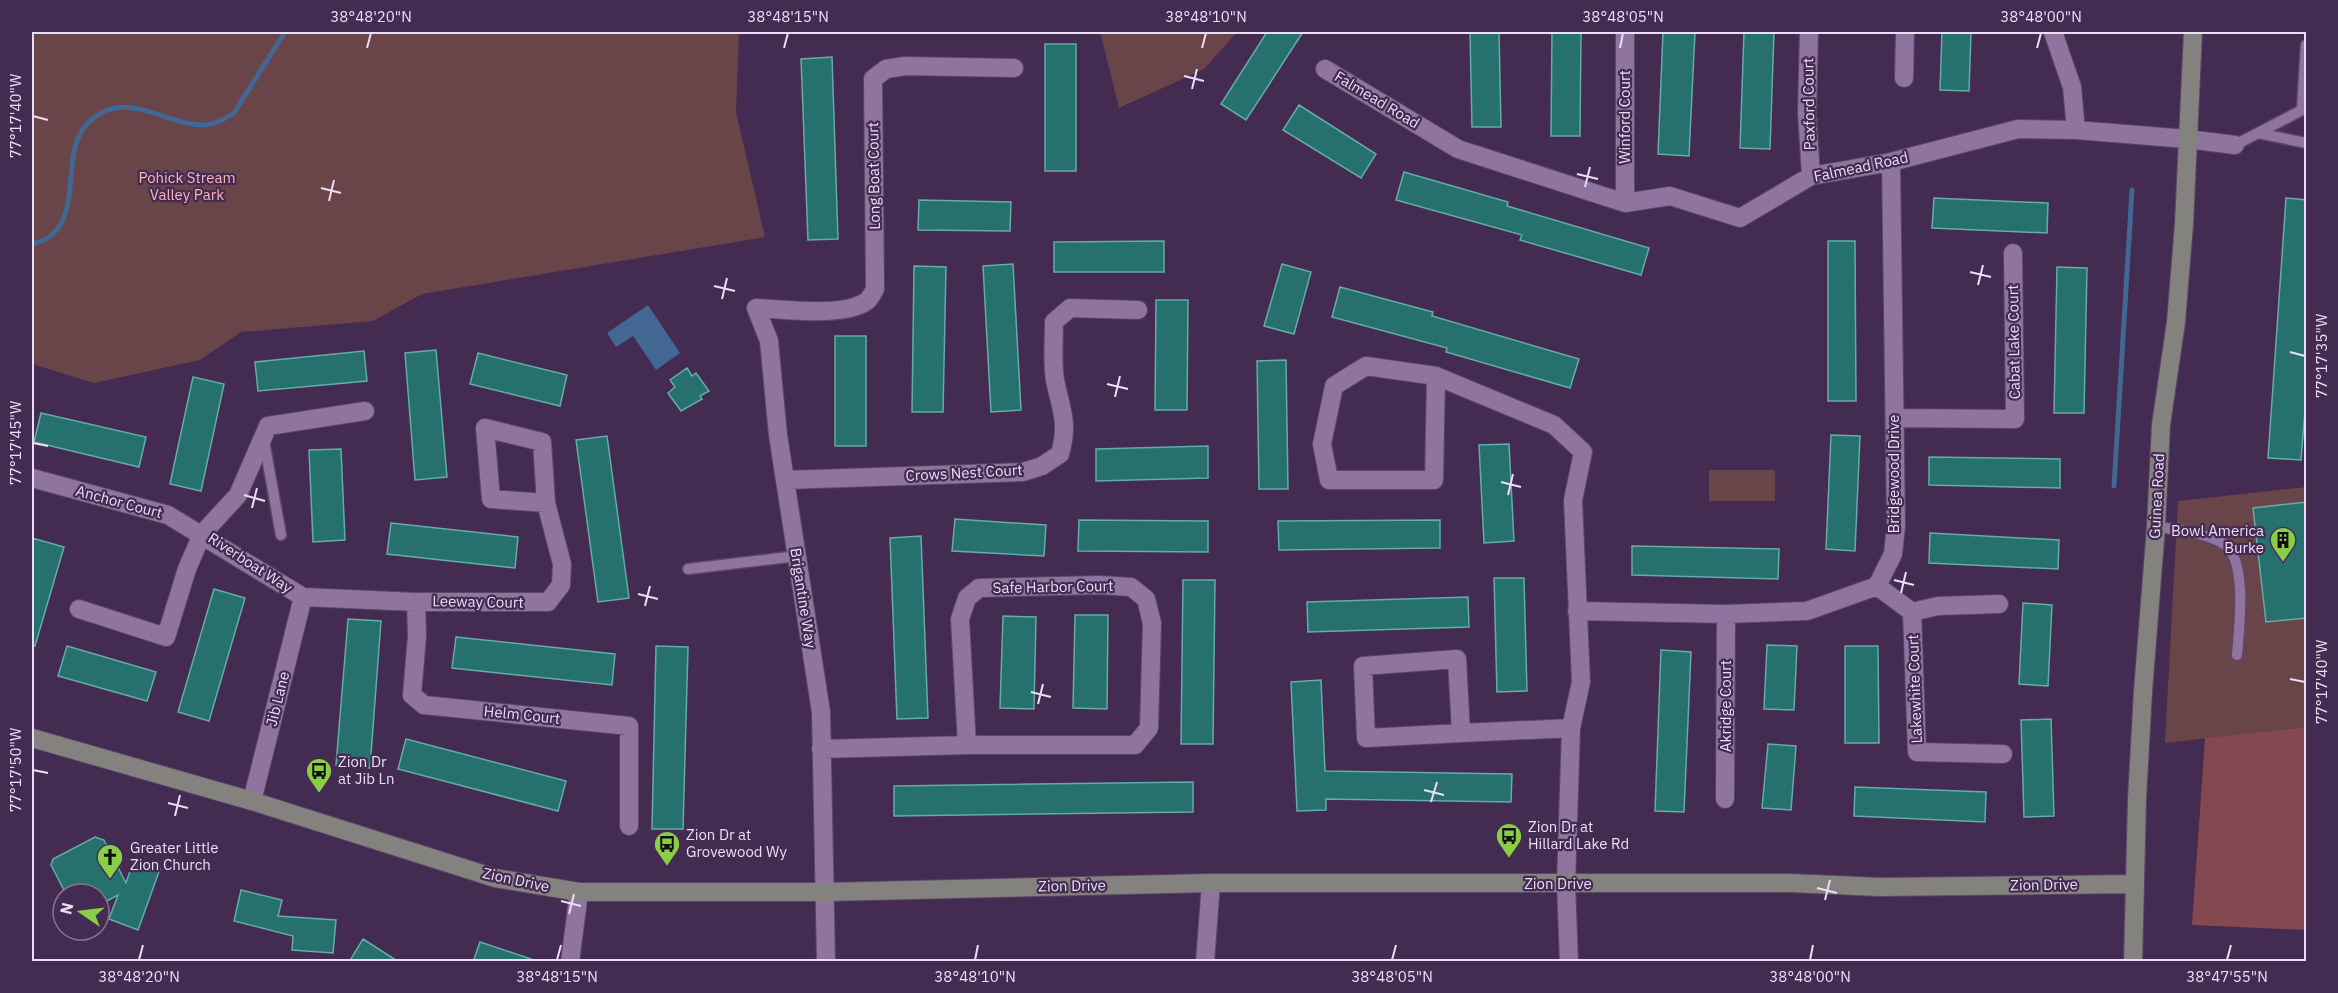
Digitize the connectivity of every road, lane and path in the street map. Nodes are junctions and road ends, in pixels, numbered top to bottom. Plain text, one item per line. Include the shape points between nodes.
1 (1624, 32) edge
2 (1809, 32) edge
3 (1905, 32) edge
4 (2053, 32) edge
5 (2193, 32) edge
6 (2307, 45) edge
7 (1014, 68) dead end
8 (1325, 69) dead end
9 (1904, 78) dead end
10 (2304, 110) edge
11 (2076, 130) junction
12 (2259, 133) junction
13 (2187, 139) junction
14 (2307, 143) edge
15 (2235, 145) joint
16 (1891, 162) junction
17 (1811, 176) junction
18 (1625, 203) junction
19 (2013, 253) dead end
20 (756, 308) joint
21 (1138, 310) dead end
22 (1436, 375) junction
23 (365, 411) dead end
24 (1895, 418) junction
25 (264, 438) junction
26 (32, 478) edge
27 (785, 480) junction
28 (546, 503) junction
29 (2156, 527) junction
30 (202, 534) junction
31 (281, 535) dead end
32 (797, 556) junction
33 (688, 569) dead end
34 (1877, 586) junction
35 (303, 597) junction
36 (416, 602) junction
37 (1999, 603) dead end
38 (79, 609) dead end
39 (1577, 611) junction
40 (1912, 612) junction
41 (1726, 614) junction
42 (2237, 655) dead end
43 (1571, 728) junction
44 (1461, 733) junction
45 (32, 738) edge
46 (967, 745) junction
47 (821, 749) junction
48 (2003, 754) dead end
49 (1725, 799) dead end
50 (252, 801) junction
51 (629, 826) dead end
52 (1211, 883) junction
53 (1566, 884) junction
54 (2135, 884) junction
55 (579, 892) junction
56 (825, 892) junction
57 (570, 962) edge
58 (826, 962) edge
59 (1205, 962) edge
60 (1569, 962) edge
61 (2133, 962) edge

1 - 18 street, Winford Court
2 - 17 street, Paxford Court via 1807,113
3 - 9 street
4 - 11 street via 2072,87
5 - 13 street, Guinea Road
6 - 10 lane
7 - 20 street, Long Boat Court via 905,66 886,69 873,79 875,290 867,300 829,311
8 - 18 street, Falmead Road via 1458,149
10 - 12 lane
11 - 13 street, Falmead Road
11 - 16 street, Falmead Road via 2018,129
12 - 14 lane
12 - 15 lane
13 - 15 street, Falmead Road
13 - 29 street, Guinea Road via 2184,224 2176,322 2161,425
16 - 17 street, Falmead Road
16 - 24 street, Bridgewood Drive
17 - 18 street, Falmead Road via 1740,219 1670,196
19 - 24 street, Cabat Lake Court via 2015,419
20 - 27 street, Brigantine Way via 769,341
21 - 27 street, Crows Nest Court via 1070,309 1053,322 1054,377 1065,436 1060,454 1042,466 1023,472
22 - 22 street via 1366,366 1334,387 1322,444 1329,480 1434,480
22 - 39 street via 1554,425 1583,452 1573,500
23 - 25 street via 268,426
24 - 34 street, Bridgewood Drive via 1896,526 1893,554
25 - 30 street, Riverboat Way via 238,495
25 - 31 lane
26 - 30 street, Anchor Court via 168,515
27 - 32 street, Brigantine Way
28 - 28 street, Leeway Court via 542,442 485,428 490,499
28 - 36 street, Leeway Court via 562,564 561,585 548,602
29 - 42 lane via 2186,530 2225,544 2235,561 2241,591
29 - 54 street, Guinea Road via 2143,691
30 - 35 street, Riverboat Way
30 - 38 street via 166,637
32 - 33 lane
32 - 47 street, Brigantine Way via 821,712
34 - 40 street
34 - 41 street via 1807,611
35 - 36 street, Leeway Court
35 - 50 street, Jib Lane
36 - 51 street, Helm Court via 412,695 424,705 629,726
37 - 40 street via 1938,606
39 - 41 street
39 - 43 street via 1581,682
40 - 48 street, Lakewhite Court via 1917,752
41 - 49 street, Akridge Court
43 - 44 street
43 - 53 street
44 - 44 street via 1365,738 1363,666 1457,659
45 - 50 street, Zion Drive
46 - 46 street, Safe Harbor Court via 1135,745 1149,728 1152,623 1146,600 1131,587 979,588 967,598 960,619
46 - 47 street, Safe Harbor Court
47 - 56 street, Brigantine Way
50 - 55 street, Zion Drive via 495,878
52 - 53 street, Zion Drive
52 - 56 street, Zion Drive
52 - 59 street
53 - 54 street, Zion Drive via 1790,883 1879,888
53 - 60 street
54 - 61 street, Guinea Road
55 - 56 street, Zion Drive
55 - 57 street
56 - 58 street, Brigantine Way

